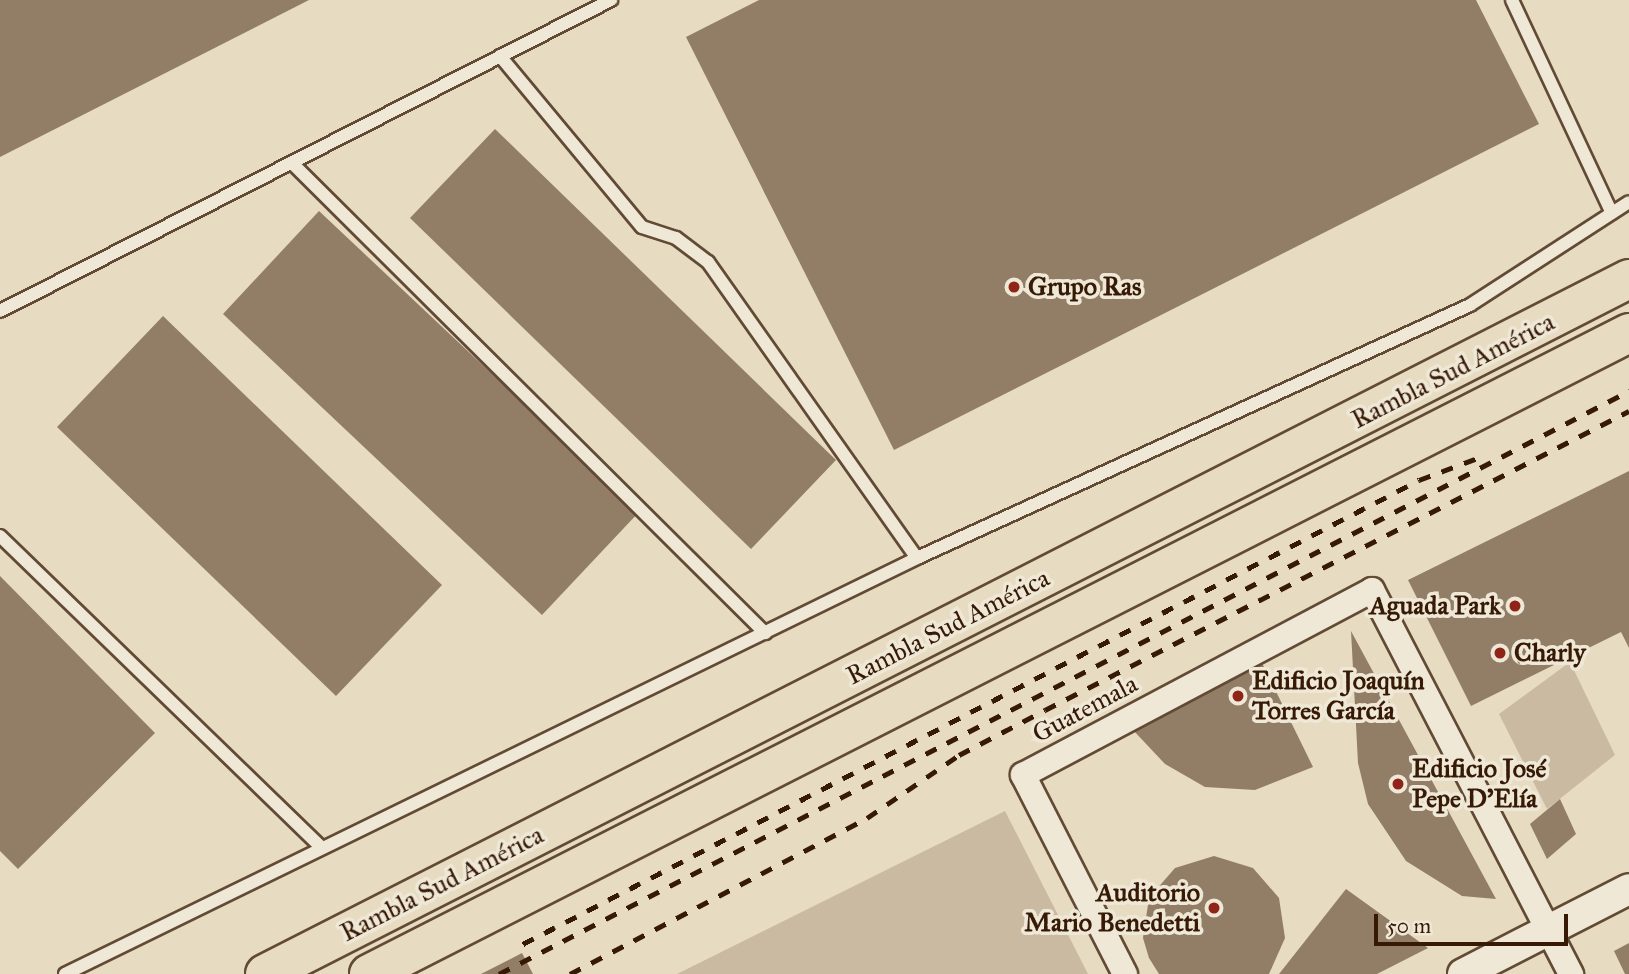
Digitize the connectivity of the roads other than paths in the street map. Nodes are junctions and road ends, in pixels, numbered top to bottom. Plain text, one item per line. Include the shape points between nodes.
1 (611, 0) edge
2 (1512, 0) edge
3 (500, 56) junction
4 (295, 166) junction
5 (1629, 202) edge
6 (1612, 213) junction
7 (1629, 279) edge
8 (0, 312) edge
9 (1629, 334) edge
10 (0, 536) edge
11 (916, 558) junction
12 (765, 633) junction
13 (320, 846) junction
14 (1629, 889) edge
15 (1548, 931) junction
16 (65, 974) edge
17 (265, 974) edge
18 (369, 974) edge
19 (1125, 974) edge
20 (1463, 974) edge
21 (1571, 974) edge

1 - 3 lane
2 - 6 lane
3 - 4 lane
3 - 11 lane via 642,227 676,238 708,262
4 - 8 lane
4 - 12 lane
5 - 6 lane
6 - 11 lane via 1470,305
7 - 17 main road, Rambla Sud América
9 - 18 main road, Rambla Sud América
10 - 13 lane
11 - 12 lane
12 - 13 lane
13 - 16 lane
14 - 15 street
15 - 19 street, Guatemala via 1372,590 1023,775
15 - 20 street
15 - 21 street

